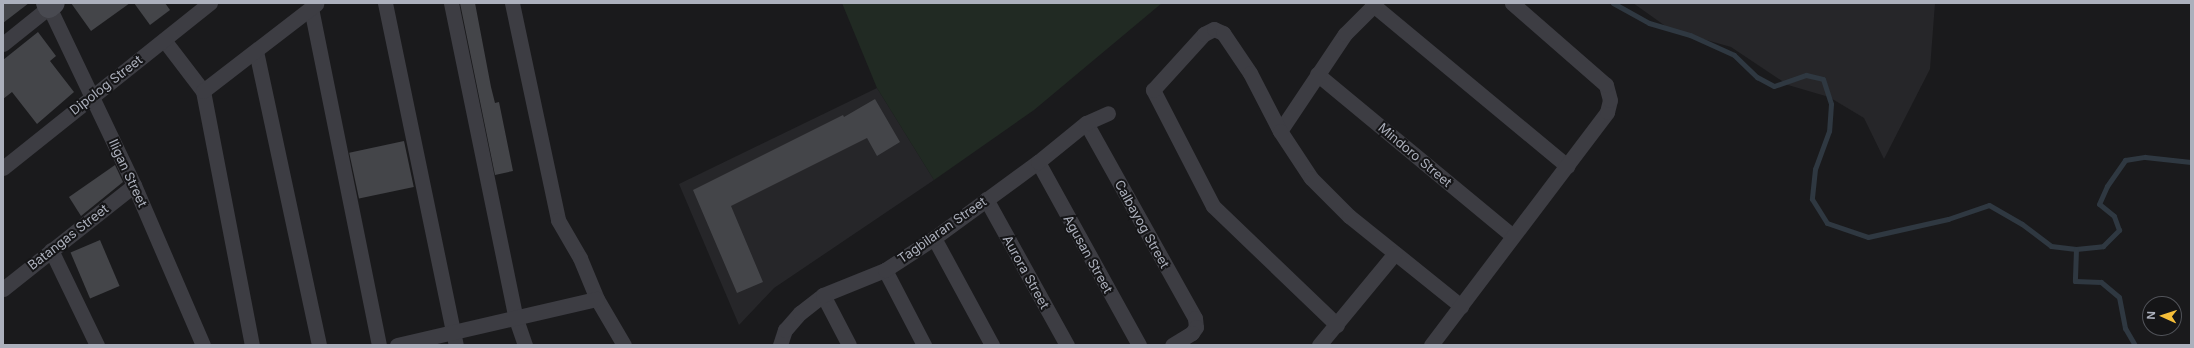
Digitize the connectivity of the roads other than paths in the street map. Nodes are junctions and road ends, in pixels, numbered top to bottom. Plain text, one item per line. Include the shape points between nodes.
1 (210, 3) edge
2 (385, 3) edge
3 (451, 3) edge
4 (512, 3) edge
5 (1512, 3) edge
6 (50, 4) edge
7 (1374, 4) edge
8 (314, 6) edge
9 (164, 40) junction
10 (3, 44) edge
11 (256, 51) junction
12 (1318, 74) junction
13 (203, 91) junction
14 (92, 96) junction
15 (1108, 112) dead end
16 (1086, 123) junction
17 (1280, 131) junction
18 (1038, 162) junction
19 (1567, 166) junction
20 (3, 168) edge
21 (134, 185) junction
22 (986, 199) junction
23 (1513, 236) junction
24 (934, 238) junction
25 (51, 250) junction
26 (1395, 253) junction
27 (885, 270) junction
28 (3, 289) edge
29 (823, 295) junction
30 (597, 299) junction
31 (1461, 306) junction
32 (516, 319) junction
33 (1337, 325) junction
34 (455, 339) edge
35 (92, 343) edge
36 (203, 345) edge
37 (252, 345) edge
38 (319, 345) edge
39 (379, 345) edge
40 (397, 345) edge
41 (525, 345) edge
42 (624, 345) edge
43 (780, 345) edge
44 (849, 345) edge
45 (924, 345) edge
46 (992, 345) edge
47 (1067, 345) edge
48 (1139, 345) edge
49 (1172, 345) edge
50 (1319, 345) edge
51 (1431, 345) edge

1 - 9 street, Dipolog Street
2 - 34 street
3 - 32 street
4 - 30 street via 558,220 580,258
5 - 19 street via 1606,85 1610,100 1608,112
6 - 10 street
6 - 14 street, Iligan Street
7 - 12 street via 1345,34
7 - 19 street
8 - 11 street
8 - 39 street
9 - 13 street
9 - 14 street, Dipolog Street
11 - 13 street
11 - 38 street
12 - 17 street
12 - 23 street, Mindoro Street
13 - 37 street
14 - 20 street, Dipolog Street
14 - 21 street, Iligan Street
15 - 16 street, Tagbilaran Street
16 - 18 street, Tagbilaran Street
16 - 49 street, Calbayog Street via 1191,310 1196,327 1187,338
17 - 26 street via 1311,178 1349,216
17 - 33 street via 1250,73 1223,33 1214,29 1204,34 1153,90 1213,206
18 - 22 street, Tagbilaran Street
18 - 48 street, Agusan Street
19 - 23 street
21 - 25 street, Batangas Street
21 - 36 street, Iligan Street
22 - 24 street, Tagbilaran Street
22 - 47 street, Aurora Street
23 - 31 street
24 - 27 street, Tagbilaran Street
24 - 46 street
25 - 28 street, Batangas Street
25 - 35 street
26 - 31 street
26 - 33 street
27 - 29 street, Tagbilaran Street
27 - 45 street
29 - 43 street, Tagbilaran Street via 800,313 785,330
29 - 44 street
30 - 32 street
30 - 42 street
31 - 51 street
32 - 34 street
32 - 41 street
33 - 50 street
34 - 40 street

